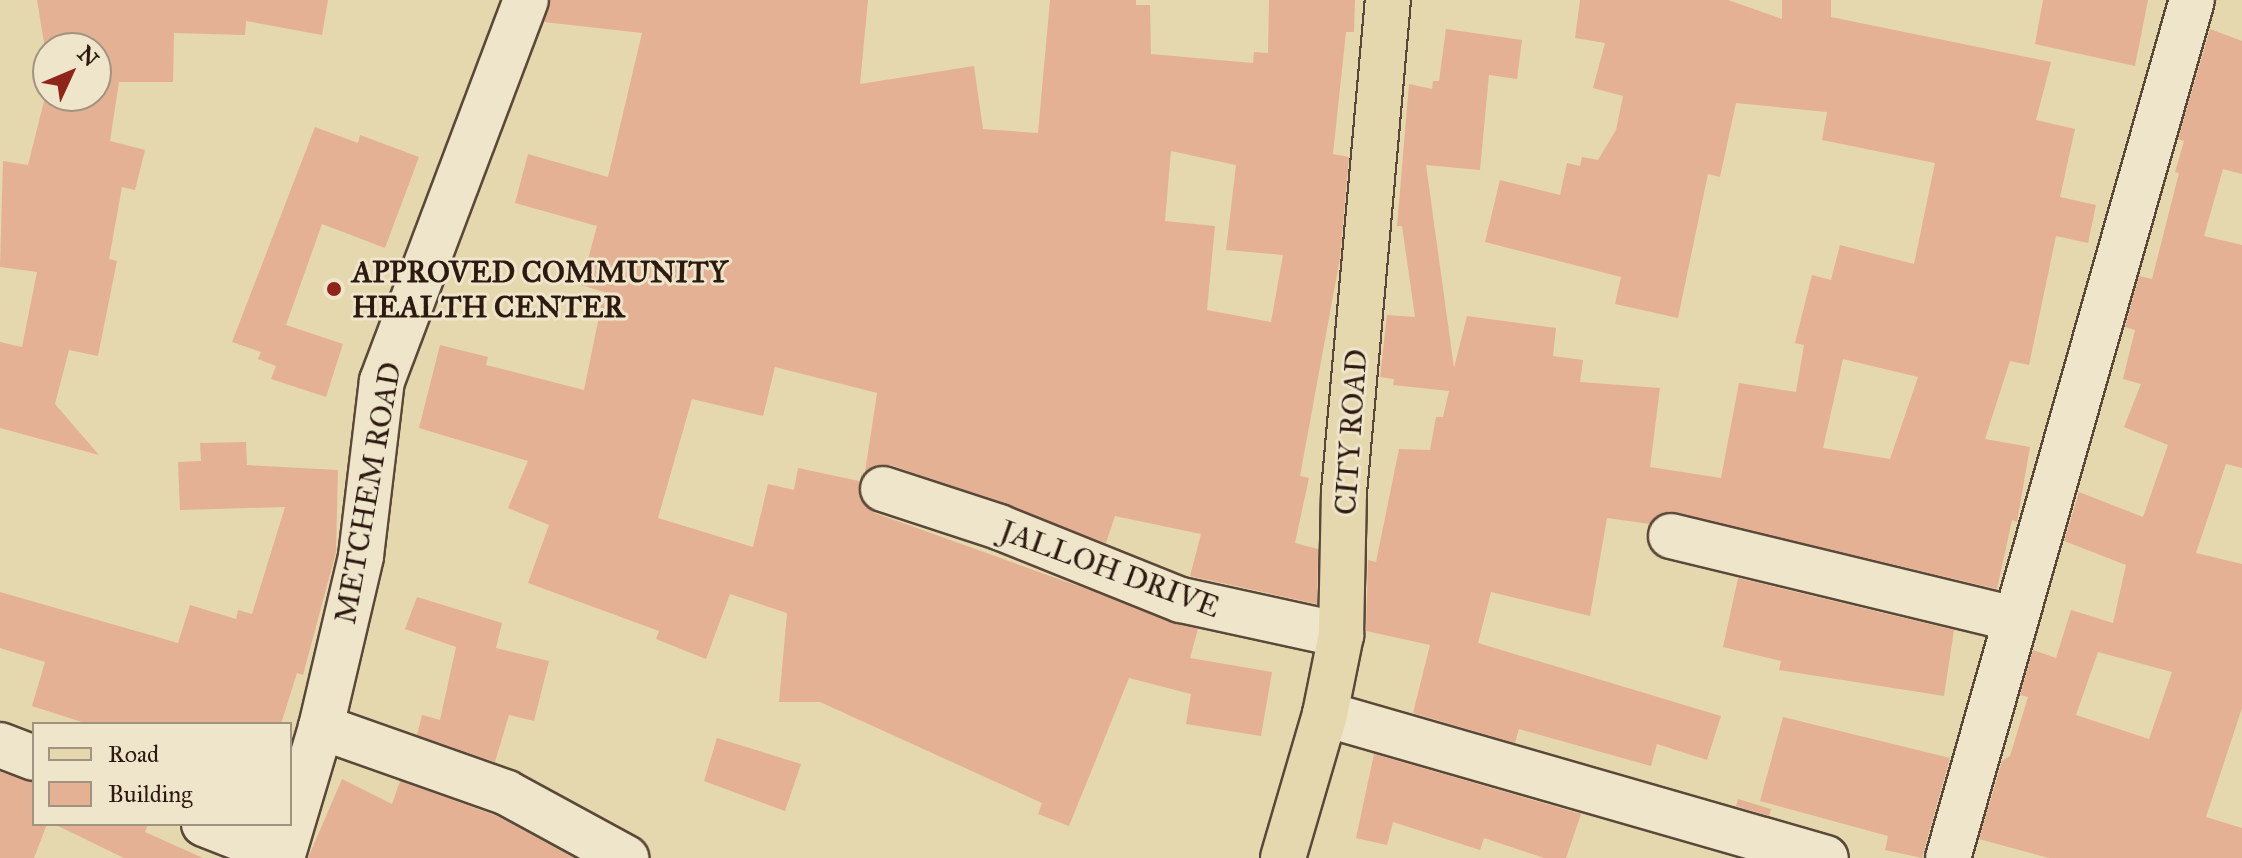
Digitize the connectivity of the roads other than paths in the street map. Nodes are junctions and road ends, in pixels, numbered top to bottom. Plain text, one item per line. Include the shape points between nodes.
1 (526, 0) edge
2 (1388, 0) edge
3 (2192, 0) edge
4 (883, 489) dead end
5 (1671, 536) dead end
6 (2014, 619) junction
7 (1341, 635) junction
8 (1325, 714) junction
9 (321, 727) junction
10 (0, 745) edge
11 (32, 757) edge
12 (209, 826) edge
13 (283, 857) edge
14 (626, 858) edge
15 (1283, 858) edge
16 (1826, 858) edge
17 (1948, 858) edge

1 - 9 street, METCHEM ROAD via 382,381 361,556
2 - 7 main road, CITY ROAD via 1344,492
3 - 6 street
4 - 7 street, JALLOH DRIVE via 999,527 1181,600
5 - 6 street
6 - 17 street
7 - 8 main road, CITY ROAD
8 - 15 main road, CITY ROAD
8 - 16 street
9 - 13 street, METCHEM ROAD
9 - 14 street via 507,793
10 - 11 street
12 - 13 street

